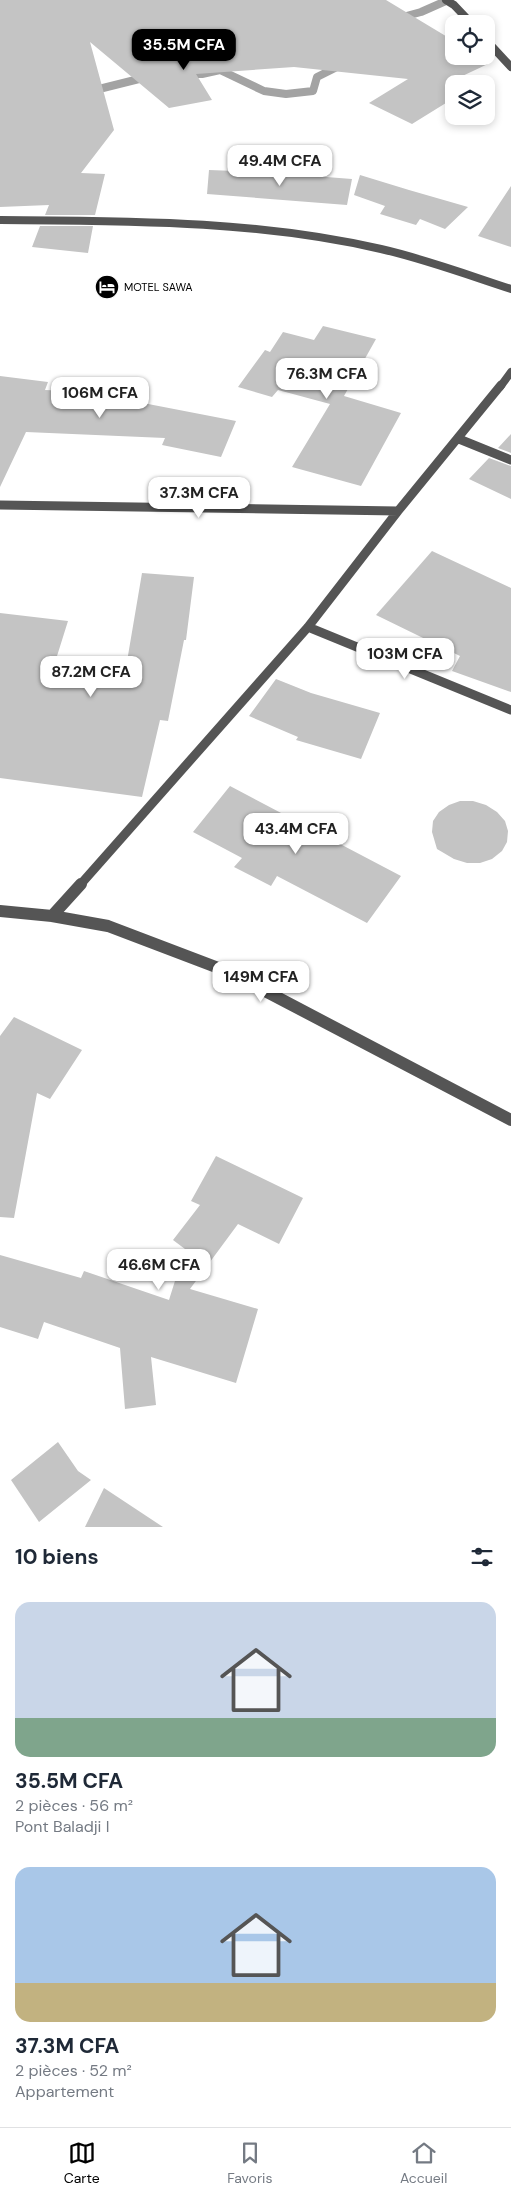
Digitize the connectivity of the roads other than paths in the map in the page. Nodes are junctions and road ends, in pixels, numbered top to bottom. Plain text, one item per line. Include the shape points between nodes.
1 (446, 0) edge
2 (463, 15) edge
3 (495, 50) edge
4 (511, 67) edge
5 (0, 220) edge
6 (511, 289) edge
7 (511, 372) edge
8 (459, 439) junction
9 (511, 460) edge
10 (0, 505) edge
11 (398, 511) junction
12 (308, 627) junction
13 (511, 710) edge
14 (0, 910) edge
15 (52, 916) junction
16 (511, 1120) edge

1 - 2 street
3 - 4 street
5 - 6 street via 196,224 281,231 365,245
7 - 8 street
8 - 9 street
8 - 11 street
10 - 11 street
11 - 12 street
12 - 13 street
12 - 15 street
14 - 15 street
15 - 16 street via 108,926 230,972

